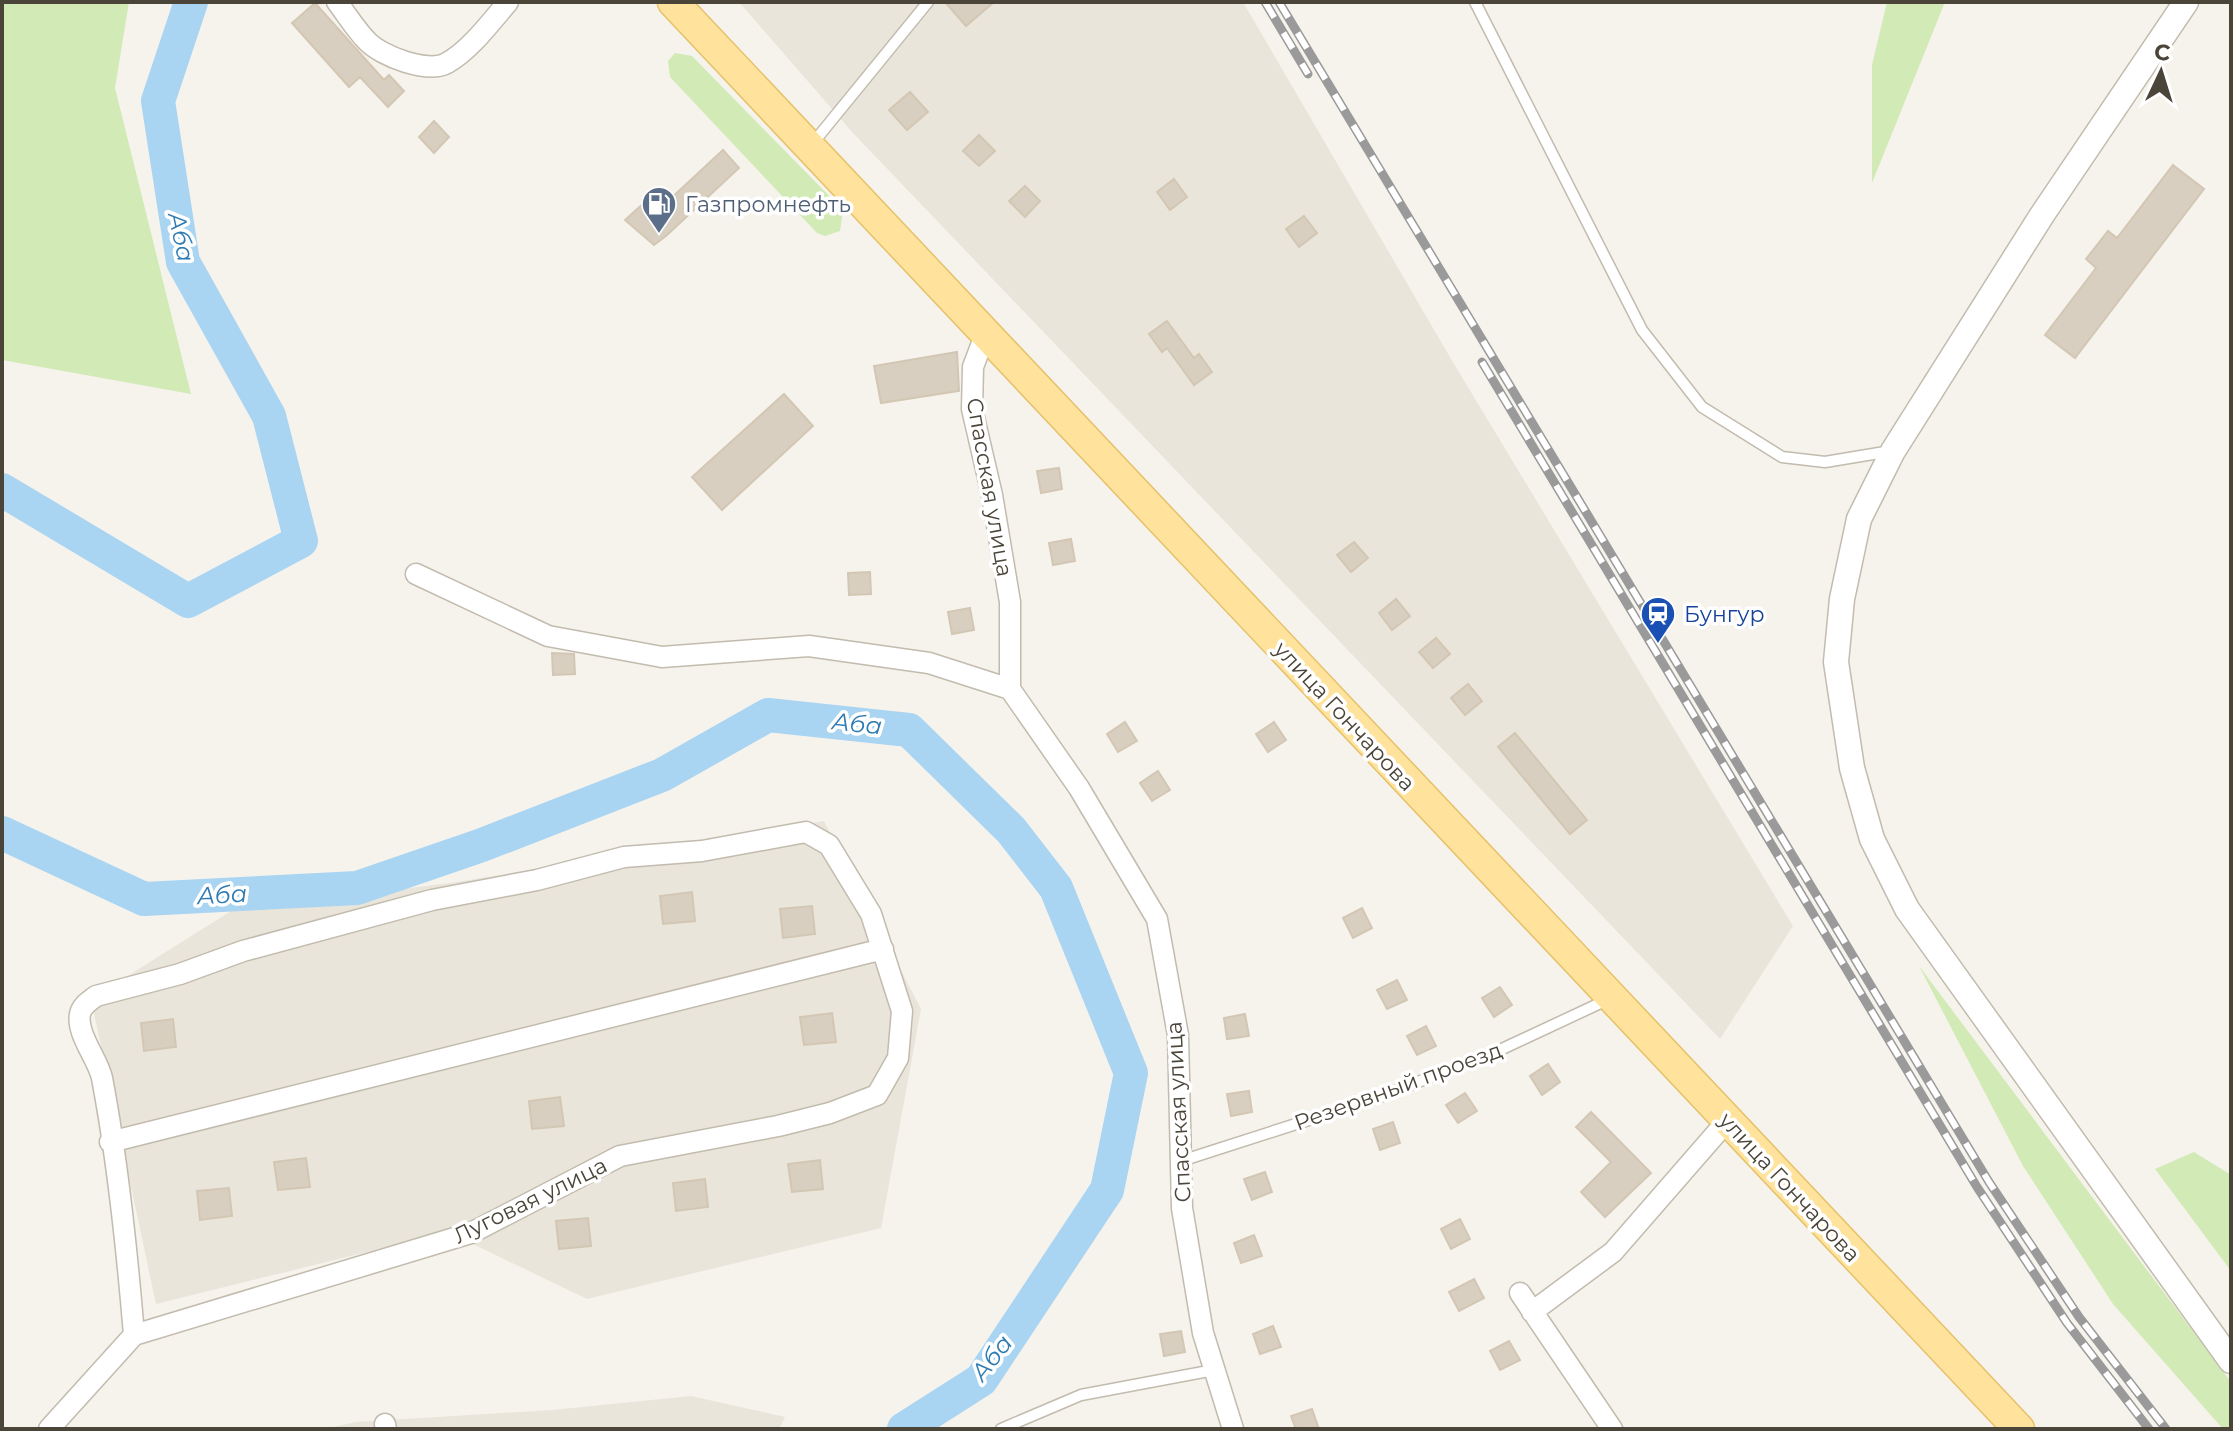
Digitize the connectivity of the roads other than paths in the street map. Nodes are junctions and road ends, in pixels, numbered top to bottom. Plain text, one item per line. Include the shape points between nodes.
1 (337, 2) edge
2 (508, 2) edge
3 (673, 2) edge
4 (928, 2) edge
5 (1475, 2) edge
6 (2186, 2) edge
7 (809, 148) junction
8 (985, 335) junction
9 (1893, 451) junction
10 (416, 574) dead end
11 (1010, 689) junction
12 (883, 949) junction
13 (1611, 998) junction
14 (1727, 1121) junction
15 (110, 1142) junction
16 (1181, 1161) junction
17 (1520, 1293) dead end
18 (1532, 1312) junction
19 (134, 1335) junction
20 (2231, 1361) edge
21 (1214, 1370) junction
22 (49, 1429) edge
23 (1001, 1429) edge
24 (1233, 1429) edge
25 (1612, 1429) edge
26 (2019, 1429) edge

1 - 2 street via 368,43 388,55 430,66 446,64
3 - 7 main road, улица Гончарова
4 - 7 lane
5 - 9 lane via 1642,330 1702,407 1782,457 1825,462
6 - 9 street via 2042,215
7 - 8 main road, улица Гончарова
8 - 11 street, Спасская улица via 973,367 972,409 1010,602
8 - 13 main road, улица Гончарова
9 - 20 street via 1859,519 1842,599 1836,662 1852,768 1872,839 1907,909
10 - 11 street via 548,636 662,657 809,646 929,663
11 - 16 street, Спасская улица via 1079,788 1157,919 1178,1035
12 - 15 street
12 - 15 street, Луговая улица via 871,914 842,862 829,845 806,832 702,851 624,857 432,900 243,951 96,996 85,1004 81,1024 102,1075
12 - 19 street, Луговая улица via 902,1011 898,1058 877,1095 778,1126 620,1156 471,1233
13 - 14 main road, улица Гончарова
13 - 16 lane, Резервный проезд via 1380,1097
14 - 18 street via 1613,1252
14 - 26 main road, улица Гончарова
15 - 19 street, Луговая улица
16 - 21 street, Спасская улица via 1185,1224
17 - 18 street
18 - 25 street
19 - 22 street
21 - 23 lane via 1081,1395
21 - 24 street, Спасская улица

